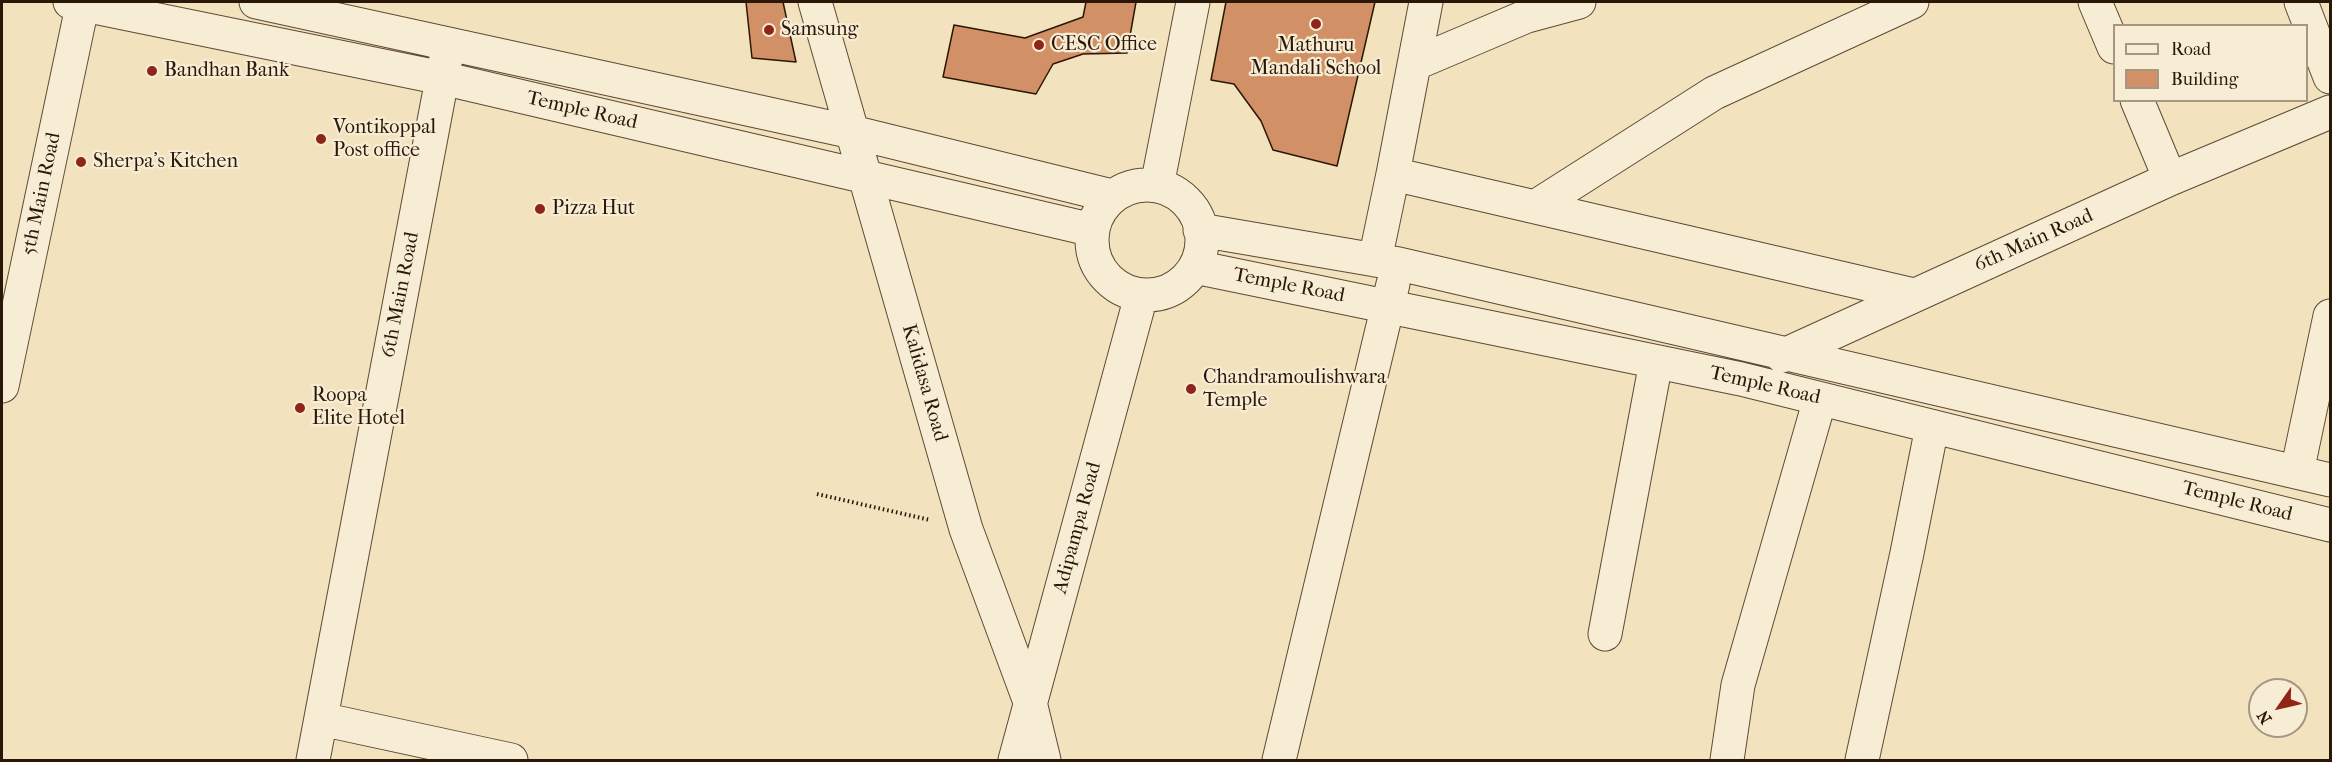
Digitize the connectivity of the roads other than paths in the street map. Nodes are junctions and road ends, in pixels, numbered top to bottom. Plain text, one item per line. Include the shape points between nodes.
1 (78, 2) edge
2 (256, 2) edge
3 (815, 2) edge
4 (1193, 2) edge
5 (1426, 2) edge
6 (1579, 2) edge
7 (1912, 2) edge
8 (2095, 2) edge
9 (2301, 2) edge
10 (449, 42) junction
11 (2113, 42) edge
12 (1414, 64) junction
13 (2331, 77) edge
14 (442, 78) junction
15 (2138, 102) edge
16 (2331, 112) edge
17 (852, 132) junction
18 (1393, 174) junction
19 (865, 177) junction
20 (2170, 179) junction
21 (1156, 186) junction
22 (1112, 196) junction
23 (1534, 207) junction
24 (1093, 230) junction
25 (1200, 230) junction
26 (1387, 262) junction
27 (1195, 267) junction
28 (1914, 295) junction
29 (1142, 296) junction
30 (1386, 306) junction
31 (2331, 316) edge
32 (1787, 353) junction
33 (1656, 362) junction
34 (1741, 379) junction
35 (2, 386) edge
36 (1820, 399) junction
37 (1932, 427) junction
38 (2297, 472) junction
39 (2331, 480) edge
40 (2331, 525) edge
41 (1605, 634) dead end
42 (1030, 702) junction
43 (321, 719) junction
44 (312, 760) edge
45 (511, 760) edge
46 (1015, 760) edge
47 (1044, 760) edge
48 (1280, 760) edge
49 (1727, 760) edge
50 (1862, 760) edge

1 - 14 street, Temple Road
1 - 35 street, 5th Main Road
2 - 10 street, Temple Road
3 - 17 street, Kalidasa Road
4 - 21 street
5 - 12 street
6 - 12 street via 1527,16
7 - 23 street via 1714,93
8 - 11 street
9 - 13 street
10 - 14 street, 6th Main Road
10 - 17 street, Temple Road
12 - 18 street
14 - 19 street, Temple Road
14 - 43 street, 6th Main Road
15 - 20 street
16 - 20 street, 6th Main Road
17 - 19 street, Kalidasa Road
17 - 22 street, Temple Road
18 - 23 street
18 - 26 street
19 - 24 street, Temple Road
19 - 42 street, Kalidasa Road via 966,529
20 - 28 street, 6th Main Road
21 - 22 street via 1128,187
21 - 25 street via 1179,195 1191,207
22 - 24 street via 1100,209
23 - 28 street
24 - 29 street via 1090,243 1103,276 1118,288
25 - 26 street, Temple Road
25 - 27 street via 1202,244
26 - 30 street
26 - 32 street, Temple Road
27 - 29 street via 1173,290
27 - 30 street, Temple Road
28 - 32 street, 6th Main Road
29 - 42 street, Adipampa Road
30 - 33 street, Temple Road
30 - 48 street
31 - 38 street
32 - 34 street, 6th Main Road
32 - 38 street, Temple Road
33 - 34 street, Temple Road
33 - 41 street
34 - 36 street, Temple Road
36 - 37 street, Temple Road
36 - 49 street via 1738,686
37 - 40 street, Temple Road
37 - 50 street
38 - 39 street, Temple Road
42 - 46 street, Adipampa Road
42 - 47 street, Kalidasa Road
43 - 44 street, 6th Main Road
43 - 45 street

